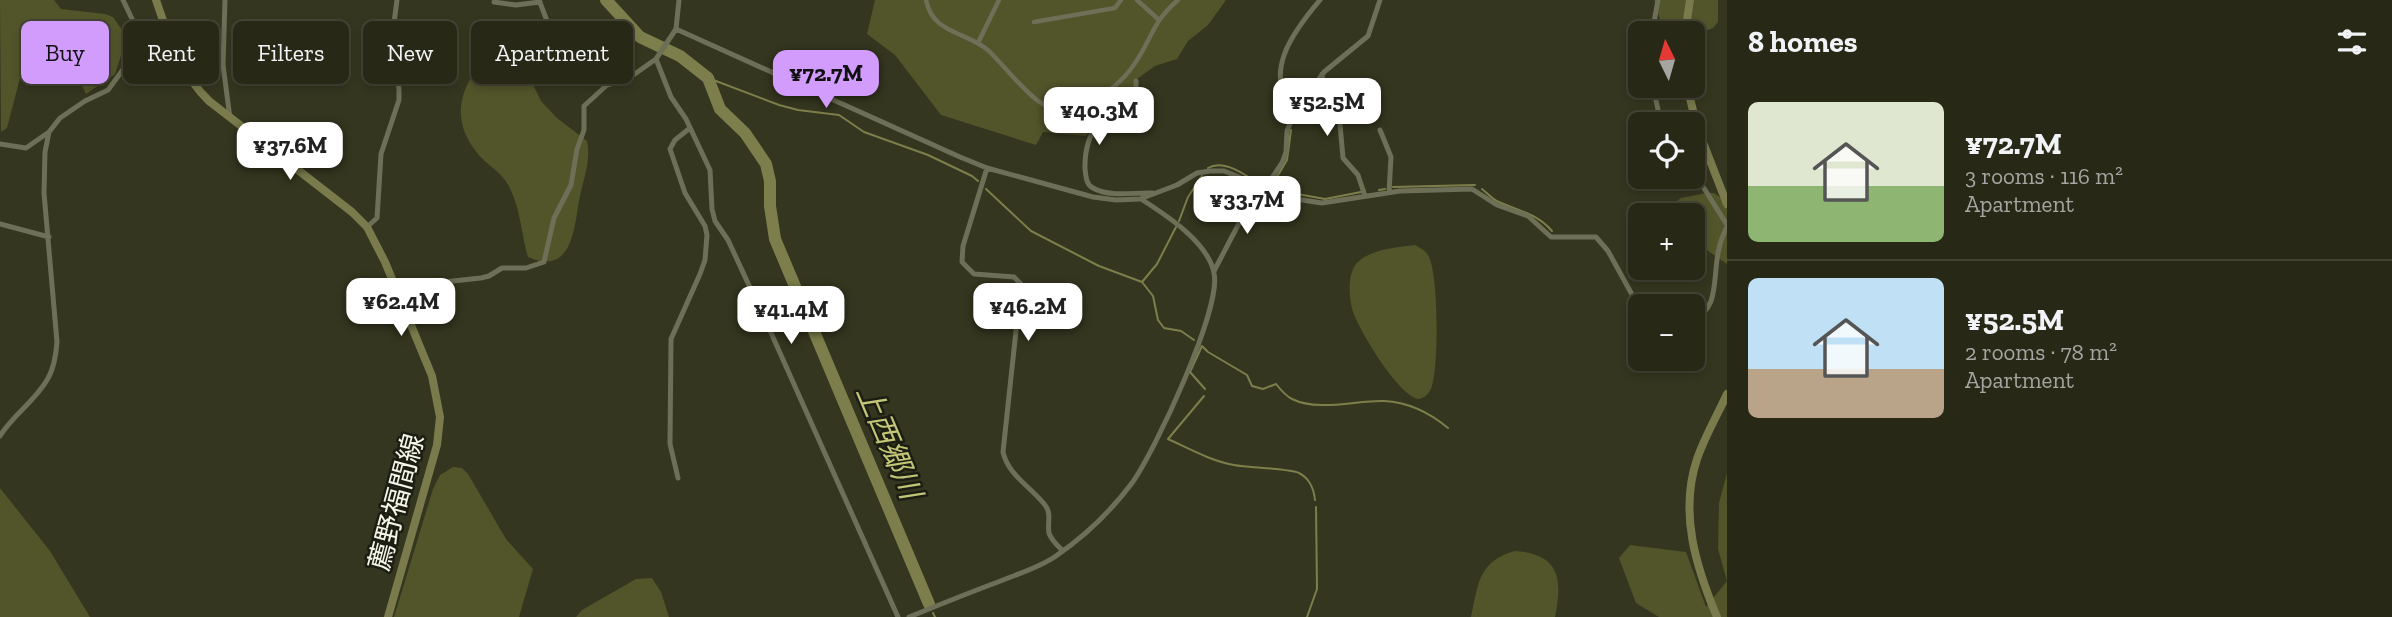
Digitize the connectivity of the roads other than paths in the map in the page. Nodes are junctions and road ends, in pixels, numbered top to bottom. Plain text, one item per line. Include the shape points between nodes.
1 (123, 0) edge
2 (156, 0) edge
3 (225, 0) edge
4 (397, 0) edge
5 (679, 0) edge
6 (926, 0) edge
7 (999, 0) edge
8 (1121, 0) edge
9 (1137, 0) edge
10 (1178, 0) edge
11 (1321, 0) edge
12 (1380, 0) edge
13 (1658, 0) edge
14 (1690, 0) edge
15 (539, 1) edge
16 (495, 2) edge
17 (1158, 19) junction
18 (163, 20) junction
19 (133, 21) edge
20 (153, 21) edge
21 (1654, 21) edge
22 (1687, 21) edge
23 (1034, 22) dead end
24 (676, 29) junction
25 (978, 43) junction
26 (657, 57) junction
27 (123, 72) edge
28 (1322, 74) junction
29 (1136, 81) dead end
30 (607, 85) junction
31 (1690, 98) edge
32 (1339, 113) junction
33 (1294, 114) junction
34 (1367, 116) dead end
35 (230, 118) junction
36 (690, 128) junction
37 (1380, 130) dead end
38 (49, 132) junction
39 (0, 144) edge
40 (987, 167) junction
41 (1704, 189) edge
42 (1260, 190) junction
43 (1389, 192) junction
44 (1156, 193) junction
45 (1365, 196) junction
46 (1140, 199) junction
47 (1727, 204) edge
48 (0, 225) edge
49 (1727, 226) edge
50 (367, 227) junction
51 (49, 237) junction
52 (1214, 271) junction
53 (396, 289) junction
54 (1722, 290) dead end
55 (1632, 294) edge
56 (1717, 308) dead end
57 (1705, 316) edge
58 (1727, 394) edge
59 (0, 436) edge
60 (678, 478) dead end
61 (1063, 551) junction
62 (388, 617) edge
63 (898, 617) edge
64 (909, 617) edge
65 (1717, 617) edge

1 - 19 street
2 - 18 main road, 薦野福間線
3 - 35 street via 223,65
4 - 50 street via 392,38 399,100 381,154 377,218
5 - 24 street
6 - 25 street via 943,27
7 - 25 street
8 - 23 street via 1115,8
9 - 17 street
10 - 17 street
11 - 33 street via 1301,22 1284,58 1279,88
12 - 28 street via 1368,36
13 - 21 street
14 - 22 main road
15 - 16 street
15 - 30 street via 556,44 568,59
17 - 25 street via 1126,74 1095,100 1076,108 1054,108 1038,101
18 - 20 street
18 - 35 main road, 薦野福間線 via 183,71
24 - 26 street
24 - 40 street
26 - 30 street via 629,78
26 - 36 street via 671,97
27 - 38 street via 108,90 70,110
28 - 32 street via 1324,90
28 - 33 street
29 - 44 street via 1136,93 1111,109 1087,143 1086,179 1104,192
30 - 53 street via 584,106 584,130 571,185 554,218 544,262 502,268 481,278 416,281
31 - 47 main road
32 - 34 street
32 - 45 street via 1343,158 1358,175
33 - 42 street via 1282,163
35 - 50 main road, 薦野福間線
36 - 60 street via 670,149 685,193 707,235 705,260 671,339 670,444
36 - 63 street via 710,170 715,221 772,335
37 - 43 street via 1391,158
38 - 39 street via 26,148
38 - 51 street via 43,172
40 - 46 street via 1093,197
40 - 61 street via 962,246 962,262 974,274 1014,277 1021,284 1003,452 1008,467 1045,505 1049,532
41 - 49 street
42 - 44 street via 1224,171 1210,171
42 - 45 street via 1322,203
42 - 52 street
43 - 45 street
43 - 55 street via 1472,189 1497,205 1528,216 1551,237 1597,237
44 - 46 street
46 - 52 street via 1185,232
48 - 51 street
49 - 54 street via 1720,240
50 - 53 main road, 薦野福間線
51 - 59 street via 55,362 48,380
52 - 61 street via 1214,292 1202,334 1158,438 1121,497
53 - 62 main road, 薦野福間線 via 432,376 440,426
56 - 57 street
58 - 65 main road via 1697,460 1690,501 1695,557
61 - 64 street via 1037,566

